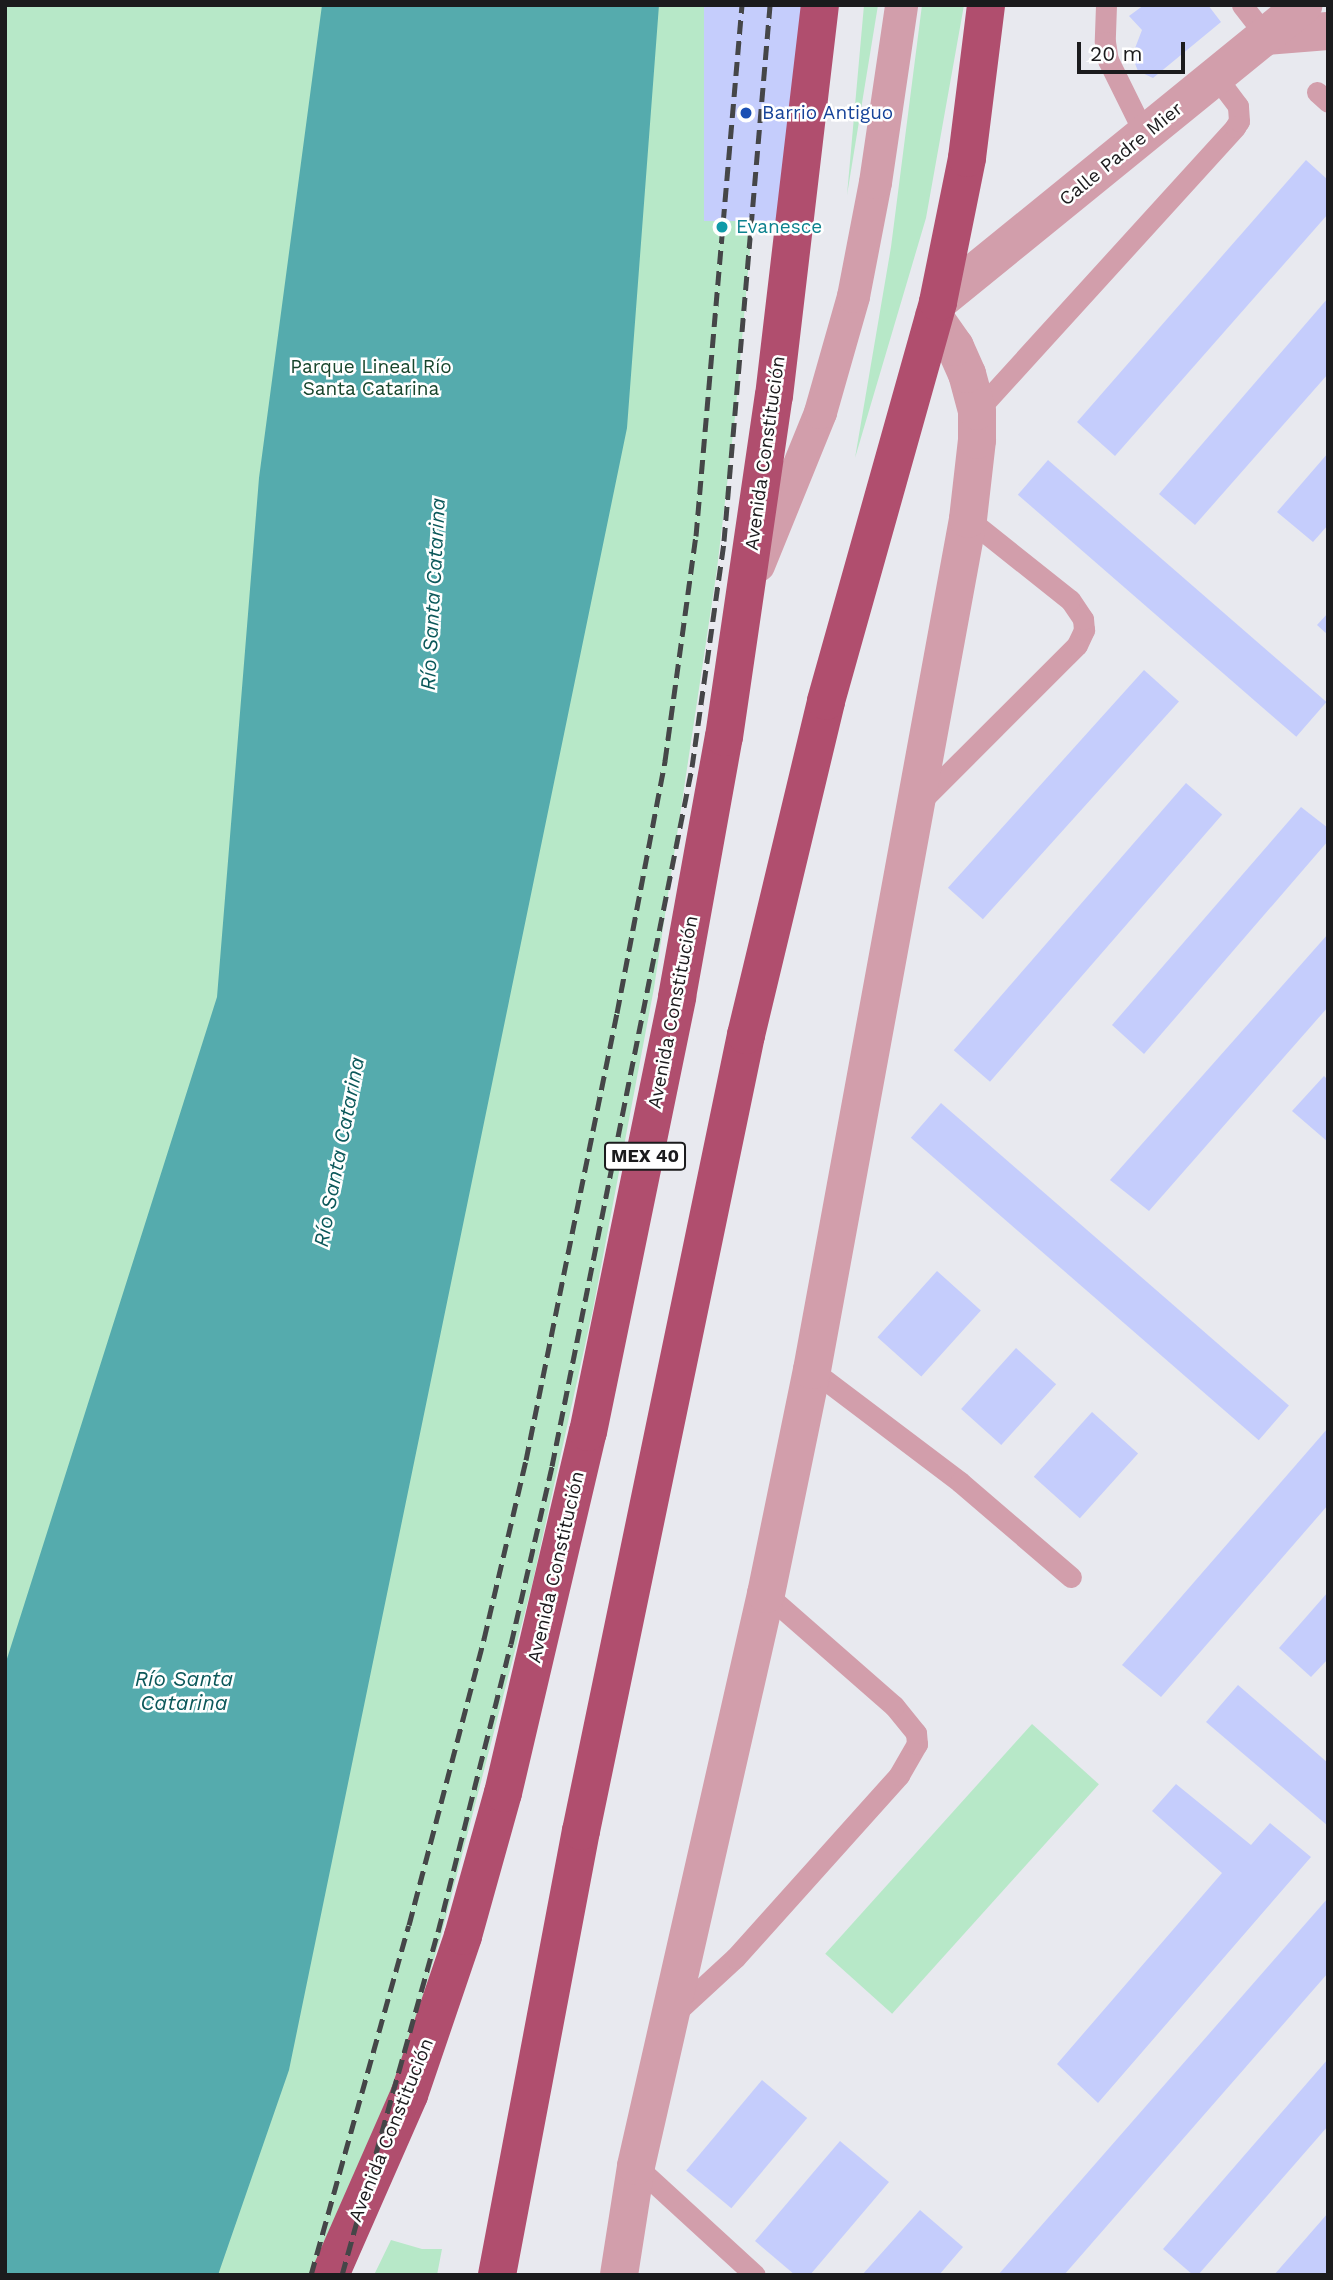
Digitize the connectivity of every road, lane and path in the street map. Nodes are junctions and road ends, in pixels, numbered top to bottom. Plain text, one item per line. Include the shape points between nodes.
1 (820, 5) edge
2 (901, 5) edge
3 (986, 5) edge
4 (1106, 5) edge
5 (1242, 5) edge
6 (1303, 5) edge
7 (1328, 31) edge
8 (1266, 36) junction
9 (1215, 76) junction
10 (1146, 135) junction
11 (936, 309) junction
12 (976, 411) junction
13 (968, 519) junction
14 (746, 596) junction
15 (914, 808) junction
16 (812, 1370) junction
17 (1072, 1577) dead end
18 (766, 1594) junction
19 (672, 2015) junction
20 (636, 2166) junction
21 (330, 2275) edge
22 (497, 2275) edge
23 (620, 2275) edge
24 (755, 2275) edge

1 - 14 highway, Avenida Constitución / MEX 40
2 - 14 street via 876,182 853,296 820,412
3 - 11 highway via 967,158
4 - 10 lane via 1108,60
5 - 8 lane
6 - 8 street, Calle Padre Mier
7 - 8 street
8 - 9 street, Calle Padre Mier
9 - 10 street, Calle Padre Mier
9 - 12 lane via 1238,106 1235,127
10 - 11 street, Calle Padre Mier
11 - 12 street via 967,374
11 - 22 highway via 826,701 767,940 581,1830
12 - 13 street
13 - 15 street
13 - 15 lane via 1070,600 1083,619 1084,630 1077,645
14 - 21 highway, Avenida Constitución / MEX 40 via 677,997 588,1432 503,1793 463,1936 409,2095
15 - 16 street
16 - 17 lane via 960,1482
16 - 18 street
18 - 19 street
18 - 19 lane via 894,1706 916,1733 917,1744 899,1775 735,1958
19 - 20 street
20 - 23 street
20 - 24 lane

